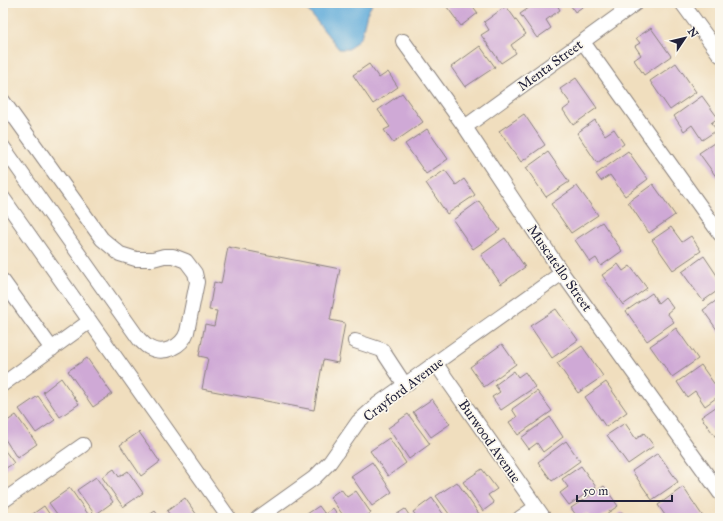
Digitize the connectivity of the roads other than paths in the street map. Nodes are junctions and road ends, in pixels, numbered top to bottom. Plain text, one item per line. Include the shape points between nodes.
1 (636, 3) edge
2 (682, 3) edge
3 (403, 41) dead end
4 (583, 42) junction
5 (720, 55) edge
6 (3, 101) edge
7 (464, 127) junction
8 (3, 147) edge
9 (3, 198) edge
10 (720, 234) edge
11 (562, 273) junction
12 (3, 281) edge
13 (90, 321) junction
14 (355, 341) dead end
15 (52, 349) junction
16 (436, 364) junction
17 (3, 384) edge
18 (406, 385) junction
19 (83, 445) dead end
20 (720, 493) edge
21 (3, 501) edge
22 (540, 512) edge
23 (229, 518) edge
24 (258, 518) edge
25 (520, 518) edge

1 - 4 street, Menta Street
2 - 5 street
3 - 7 street, Muscatello Street
4 - 7 street, Menta Street
4 - 10 street
6 - 8 street via 102,239 120,254 136,259 173,256 186,261 195,273 197,282 185,338 166,351 149,348 139,339
7 - 11 street, Muscatello Street
9 - 13 street
11 - 16 street, Crayford Avenue
11 - 20 street, Muscatello Street
12 - 15 street
13 - 15 street
13 - 23 street
14 - 18 street via 382,350
15 - 17 street
16 - 18 street, Crayford Avenue
16 - 22 street, Burwood Avenue
18 - 24 street, Crayford Avenue via 378,404 358,422 330,462 314,478
19 - 21 street
22 - 25 street

